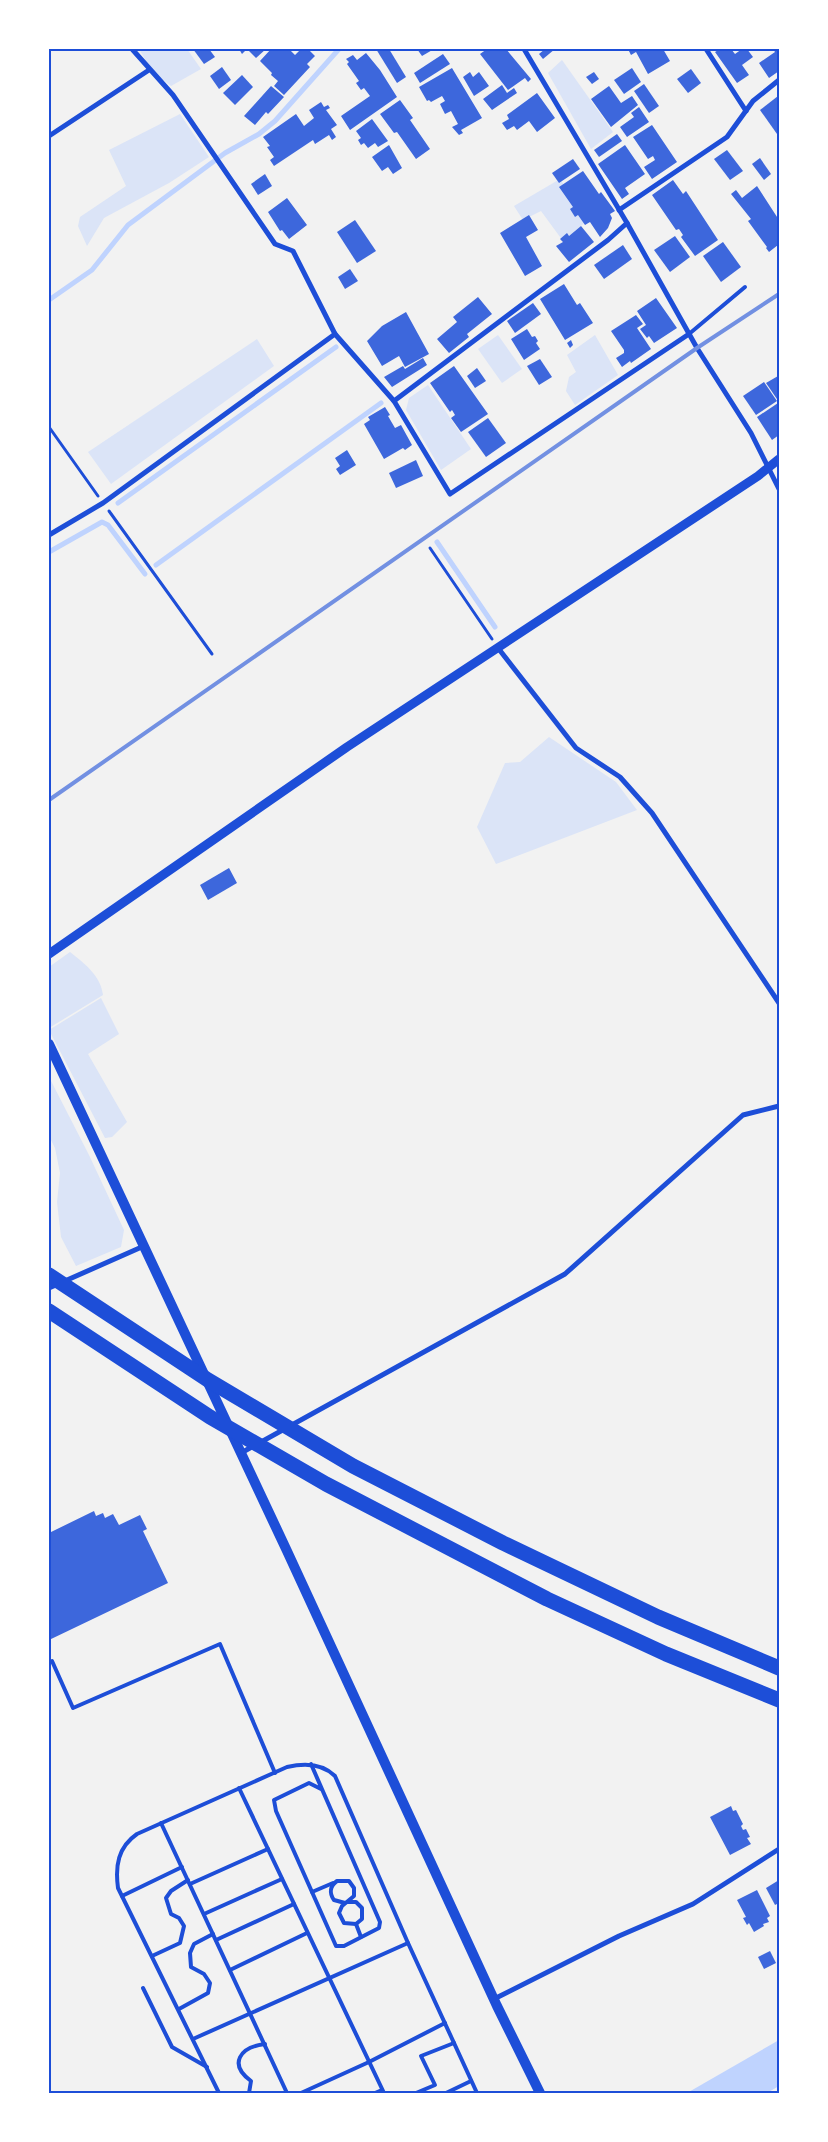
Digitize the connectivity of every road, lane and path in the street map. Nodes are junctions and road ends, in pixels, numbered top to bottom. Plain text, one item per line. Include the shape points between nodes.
1 (132, 49) edge
2 (524, 49) edge
3 (706, 49) edge
4 (149, 70) junction
5 (779, 80) edge
6 (746, 111) junction
7 (49, 136) edge
8 (619, 210) junction
9 (627, 222) junction
10 (745, 287) dead end
11 (335, 334) junction
12 (688, 334) junction
13 (394, 401) junction
14 (49, 427) edge
15 (779, 459) edge
16 (770, 467) junction
17 (779, 489) edge
18 (103, 503) junction
19 (49, 535) edge
20 (430, 548) dead end
21 (498, 648) junction
22 (212, 654) dead end
23 (49, 954) edge
24 (779, 1002) edge
25 (49, 1044) edge
26 (779, 1106) edge
27 (144, 1246) junction
28 (49, 1274) edge
29 (49, 1288) edge
30 (49, 1311) edge
31 (241, 1453) junction
32 (52, 1662) dead end
33 (779, 1668) edge
34 (779, 1700) edge
35 (310, 1764) junction
36 (275, 1773) junction
37 (239, 1788) junction
38 (321, 1789) junction
39 (162, 1823) junction
40 (268, 1849) junction
41 (779, 1850) edge
42 (182, 1867) junction
43 (282, 1879) junction
44 (189, 1882) junction
45 (334, 1883) junction
46 (312, 1892) junction
47 (122, 1896) junction
48 (346, 1903) junction
49 (294, 1904) junction
50 (204, 1914) junction
51 (356, 1924) junction
52 (307, 1932) junction
53 (213, 1934) junction
54 (361, 1937) junction
55 (216, 1940) junction
56 (408, 1943) junction
57 (152, 1956) junction
58 (230, 1970) junction
59 (328, 1977) junction
60 (143, 1988) dead end
61 (494, 1999) junction
62 (179, 2009) junction
63 (250, 2012) junction
64 (445, 2023) junction
65 (193, 2039) junction
66 (454, 2043) junction
67 (265, 2044) junction
68 (368, 2062) junction
69 (207, 2068) junction
70 (472, 2080) junction
71 (383, 2091) edge
72 (219, 2093) edge
73 (249, 2093) edge
74 (287, 2093) edge
75 (301, 2093) edge
76 (375, 2093) edge
77 (416, 2093) edge
78 (446, 2093) edge
79 (477, 2093) edge
80 (540, 2093) edge

1 - 4 street
2 - 8 street
3 - 6 street
4 - 7 street
4 - 11 street via 173,95 276,244 292,251
5 - 6 street
6 - 8 street via 727,137
8 - 9 street
9 - 12 street
9 - 13 street via 608,240
10 - 12 lane
11 - 13 street
11 - 18 street
12 - 13 street via 450,494
12 - 16 street
14 - 18 path
15 - 16 street
16 - 17 street
16 - 21 street
18 - 19 street
18 - 22 path
20 - 21 path
21 - 23 street via 347,747
21 - 24 street via 576,748 620,777 652,813
25 - 27 main road
26 - 31 street via 743,1115 565,1274
27 - 29 street
27 - 31 main road
28 - 33 highway via 208,1380 353,1466 520,1552 658,1617
30 - 34 highway via 210,1417 326,1484 548,1599 666,1654
31 - 61 main road
32 - 36 lane via 73,1708 220,1644
35 - 36 lane via 299,1764
35 - 38 lane
35 - 56 lane via 335,1776
36 - 37 lane
37 - 39 lane
37 - 40 lane
38 - 46 lane via 308,1783 274,1800
38 - 54 lane via 380,1922 379,1928
39 - 42 lane
39 - 47 lane via 136,1834 123,1847 116,1872
40 - 43 lane
40 - 44 lane
41 - 61 street via 693,1904 620,1936
42 - 44 lane
42 - 47 lane
43 - 49 lane
43 - 50 lane
44 - 50 lane
44 - 57 lane via 171,1891 166,1898 171,1914 184,1926 180,1943
45 - 46 lane
45 - 48 lane via 330,1890 332,1897 337,1902
45 - 48 lane via 345,1880 352,1884 354,1896
46 - 54 lane via 336,1946 344,1946
47 - 57 lane
48 - 51 lane via 340,1910 342,1921 348,1925
48 - 51 lane via 356,1902 362,1908 362,1919
49 - 52 lane
49 - 55 lane
50 - 53 lane
51 - 54 lane
52 - 58 lane
52 - 59 lane
53 - 55 lane
53 - 62 lane via 194,1944 190,1953 191,1966 204,1974 210,1984 208,1994
55 - 58 lane
56 - 59 lane
56 - 64 lane
57 - 62 lane
58 - 63 lane
59 - 63 lane
59 - 68 lane
60 - 69 lane via 172,2047
61 - 80 main road
62 - 65 lane
63 - 65 lane
63 - 67 lane
64 - 66 lane
64 - 68 lane
65 - 69 lane
66 - 70 lane
66 - 77 lane via 421,2056 435,2085
67 - 73 lane via 245,2049 241,2055 240,2070 251,2081
67 - 74 lane
68 - 71 lane
68 - 75 lane
69 - 72 lane
70 - 78 lane
70 - 79 lane
71 - 76 lane

